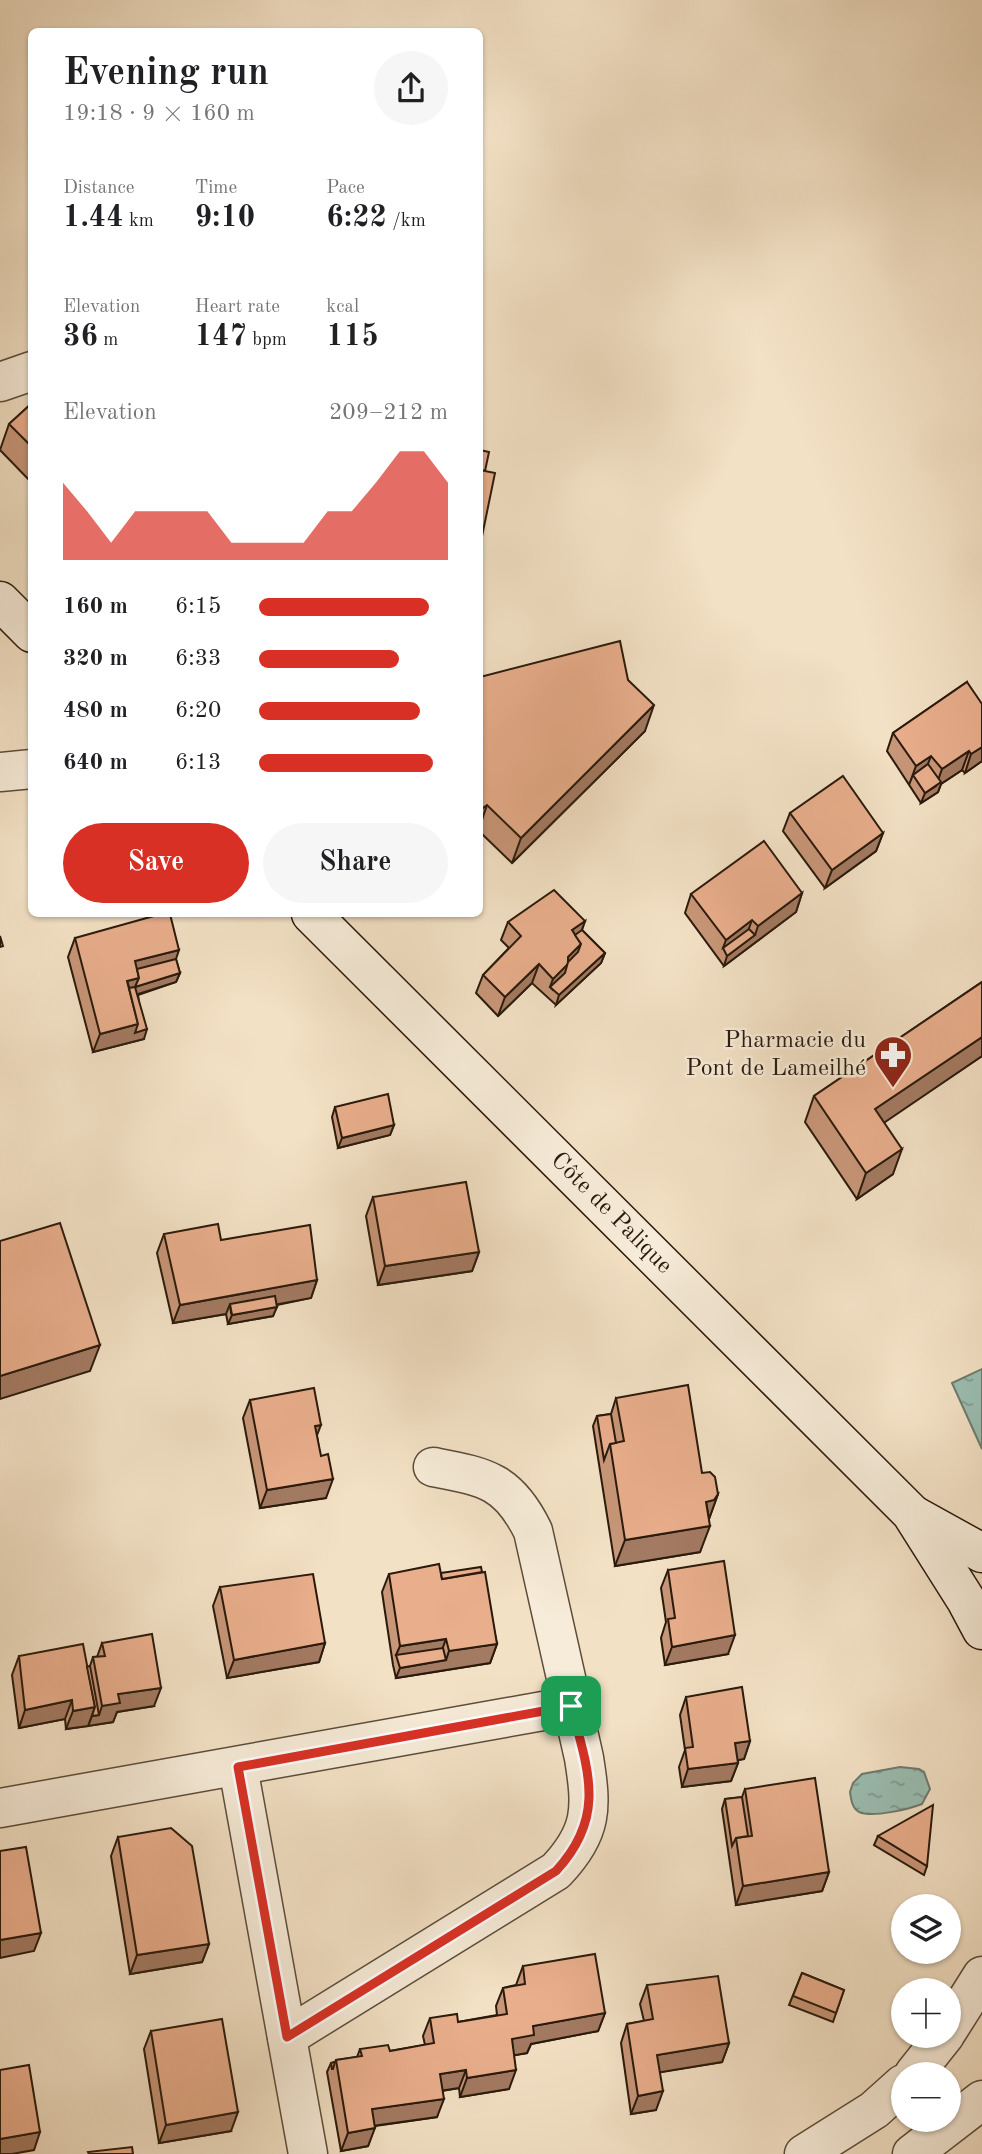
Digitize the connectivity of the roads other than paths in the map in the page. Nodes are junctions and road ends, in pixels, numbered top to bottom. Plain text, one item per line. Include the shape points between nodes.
1 (28, 372) edge
2 (0, 382) edge
3 (0, 601) edge
4 (28, 628) edge
5 (28, 769) edge
6 (0, 772) edge
7 (314, 917) edge
8 (433, 1467) dead end
9 (911, 1513) junction
10 (982, 1553) edge
11 (982, 1630) edge
12 (571, 1706) junction
13 (238, 1767) junction
14 (0, 1808) edge
15 (982, 1976) edge
16 (961, 2009) edge
17 (287, 2037) junction
18 (935, 2048) edge
19 (924, 2062) edge
20 (891, 2095) edge
21 (982, 2100) edge
22 (933, 2147) edge
23 (308, 2154) edge
24 (804, 2154) edge

1 - 2 street
3 - 4 street
5 - 6 street
7 - 9 street, Côte de Palique
8 - 12 street via 470,1474 505,1490 522,1508 533,1531
9 - 10 street, Côte de Palique
9 - 11 street, Côte de Palique
12 - 13 street
12 - 17 street via 590,1796 589,1814 573,1853 556,1871
13 - 14 street
13 - 17 street
15 - 16 street
17 - 23 street
18 - 19 street
20 - 24 street
21 - 22 street

